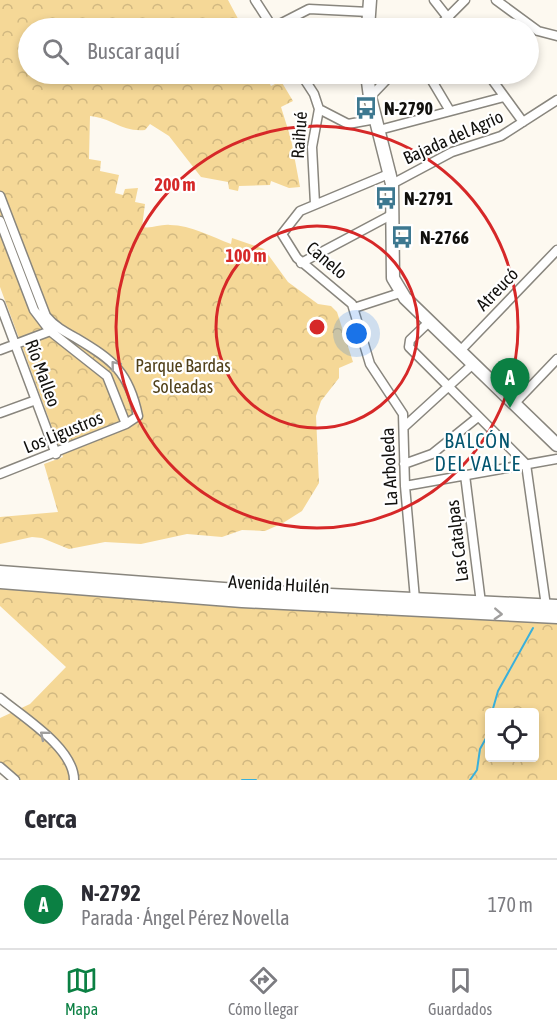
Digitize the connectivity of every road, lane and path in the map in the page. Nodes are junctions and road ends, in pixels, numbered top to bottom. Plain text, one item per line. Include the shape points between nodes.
1 (434, 0) edge
2 (465, 0) edge
3 (496, 0) edge
4 (258, 1) edge
5 (370, 6) edge
6 (448, 17) joint
7 (267, 18) edge
8 (291, 18) edge
9 (520, 18) edge
10 (539, 31) edge
11 (557, 36) edge
12 (308, 84) edge
13 (368, 84) edge
14 (382, 84) edge
15 (434, 84) edge
16 (495, 84) edge
17 (370, 96) junction
18 (504, 97) junction
19 (557, 100) edge
20 (319, 109) junction
21 (450, 111) junction
22 (523, 122) junction
23 (378, 125) junction
24 (392, 178) junction
25 (0, 196) edge
26 (315, 204) junction
27 (393, 214) junction
28 (2, 221) edge
29 (282, 234) joint
30 (557, 250) edge
31 (301, 262) junction
32 (400, 293) junction
33 (0, 304) edge
34 (354, 308) junction
35 (429, 322) junction
36 (54, 330) junction
37 (15, 344) junction
38 (0, 350) edge
39 (460, 351) junction
40 (557, 359) edge
41 (473, 364) junction
42 (448, 386) junction
43 (36, 400) junction
44 (514, 404) junction
45 (0, 413) edge
46 (478, 417) junction
47 (126, 424) junction
48 (404, 427) junction
49 (557, 445) edge
50 (56, 454) junction
51 (557, 459) edge
52 (404, 464) junction
53 (526, 464) junction
54 (0, 474) edge
55 (465, 475) junction
56 (405, 486) junction
57 (0, 572) edge
58 (0, 582) edge
59 (415, 599) junction
60 (481, 603) junction
61 (551, 606) edge
62 (557, 617) edge
63 (0, 698) edge
64 (0, 767) edge
65 (15, 780) edge
66 (74, 780) edge

1 - 6 street
2 - 6 street
3 - 9 street
4 - 7 street
5 - 8 street via 309,9
10 - 11 street
12 - 20 street, Raihué
13 - 17 main road
14 - 17 street
15 - 21 street
16 - 18 street
17 - 23 main road
18 - 21 street
18 - 22 street
19 - 22 street, Bajada del Agrio
20 - 23 street via 348,124
20 - 26 street, Raihué via 312,142
21 - 23 street
22 - 24 street, Bajada del Agrio via 501,136
23 - 24 main road
24 - 26 street, Bajada del Agrio
24 - 27 main road
25 - 28 street
26 - 29 street, Bajada del Agrio via 296,214
27 - 31 street
27 - 32 main road via 393,278
28 - 36 street via 30,301
29 - 31 street, Canelo
30 - 39 street, Atreucó
31 - 34 street, Canelo
32 - 34 street
32 - 35 main road
33 - 37 street, Río Malleo
34 - 48 street, La Arboleda via 369,364 403,414
35 - 39 main road
35 - 42 street via 409,342 411,349
36 - 37 street
36 - 47 street via 107,376
47 -> 36 street, Los Ligustros via 137,418 124,378 114,362
37 - 38 street
37 - 43 street, Río Malleo
39 - 41 main road
40 - 44 street
41 - 42 street
41 - 44 main road
42 - 46 street
42 - 48 street
43 - 45 street
43 - 50 street, Río Malleo
44 - 49 main road
46 - 52 street via 432,454
46 - 53 street
47 - 50 street, Los Ligustros
48 - 52 street, La Arboleda
50 - 54 street, Los Ligustros
51 - 53 street
52 - 56 street, La Arboleda
53 - 55 street
53 - 61 street
55 - 56 street
55 - 60 street, Las Catalpas
56 - 59 street, La Arboleda
57 - 59 main road, Avenida Huilén
58 -> 62 main road, Avenida Huilén via 262,602
59 - 60 main road, Avenida Huilén
60 - 61 main road, Avenida Huilén
66 -> 63 street via 70,764 59,748
64 - 65 street

